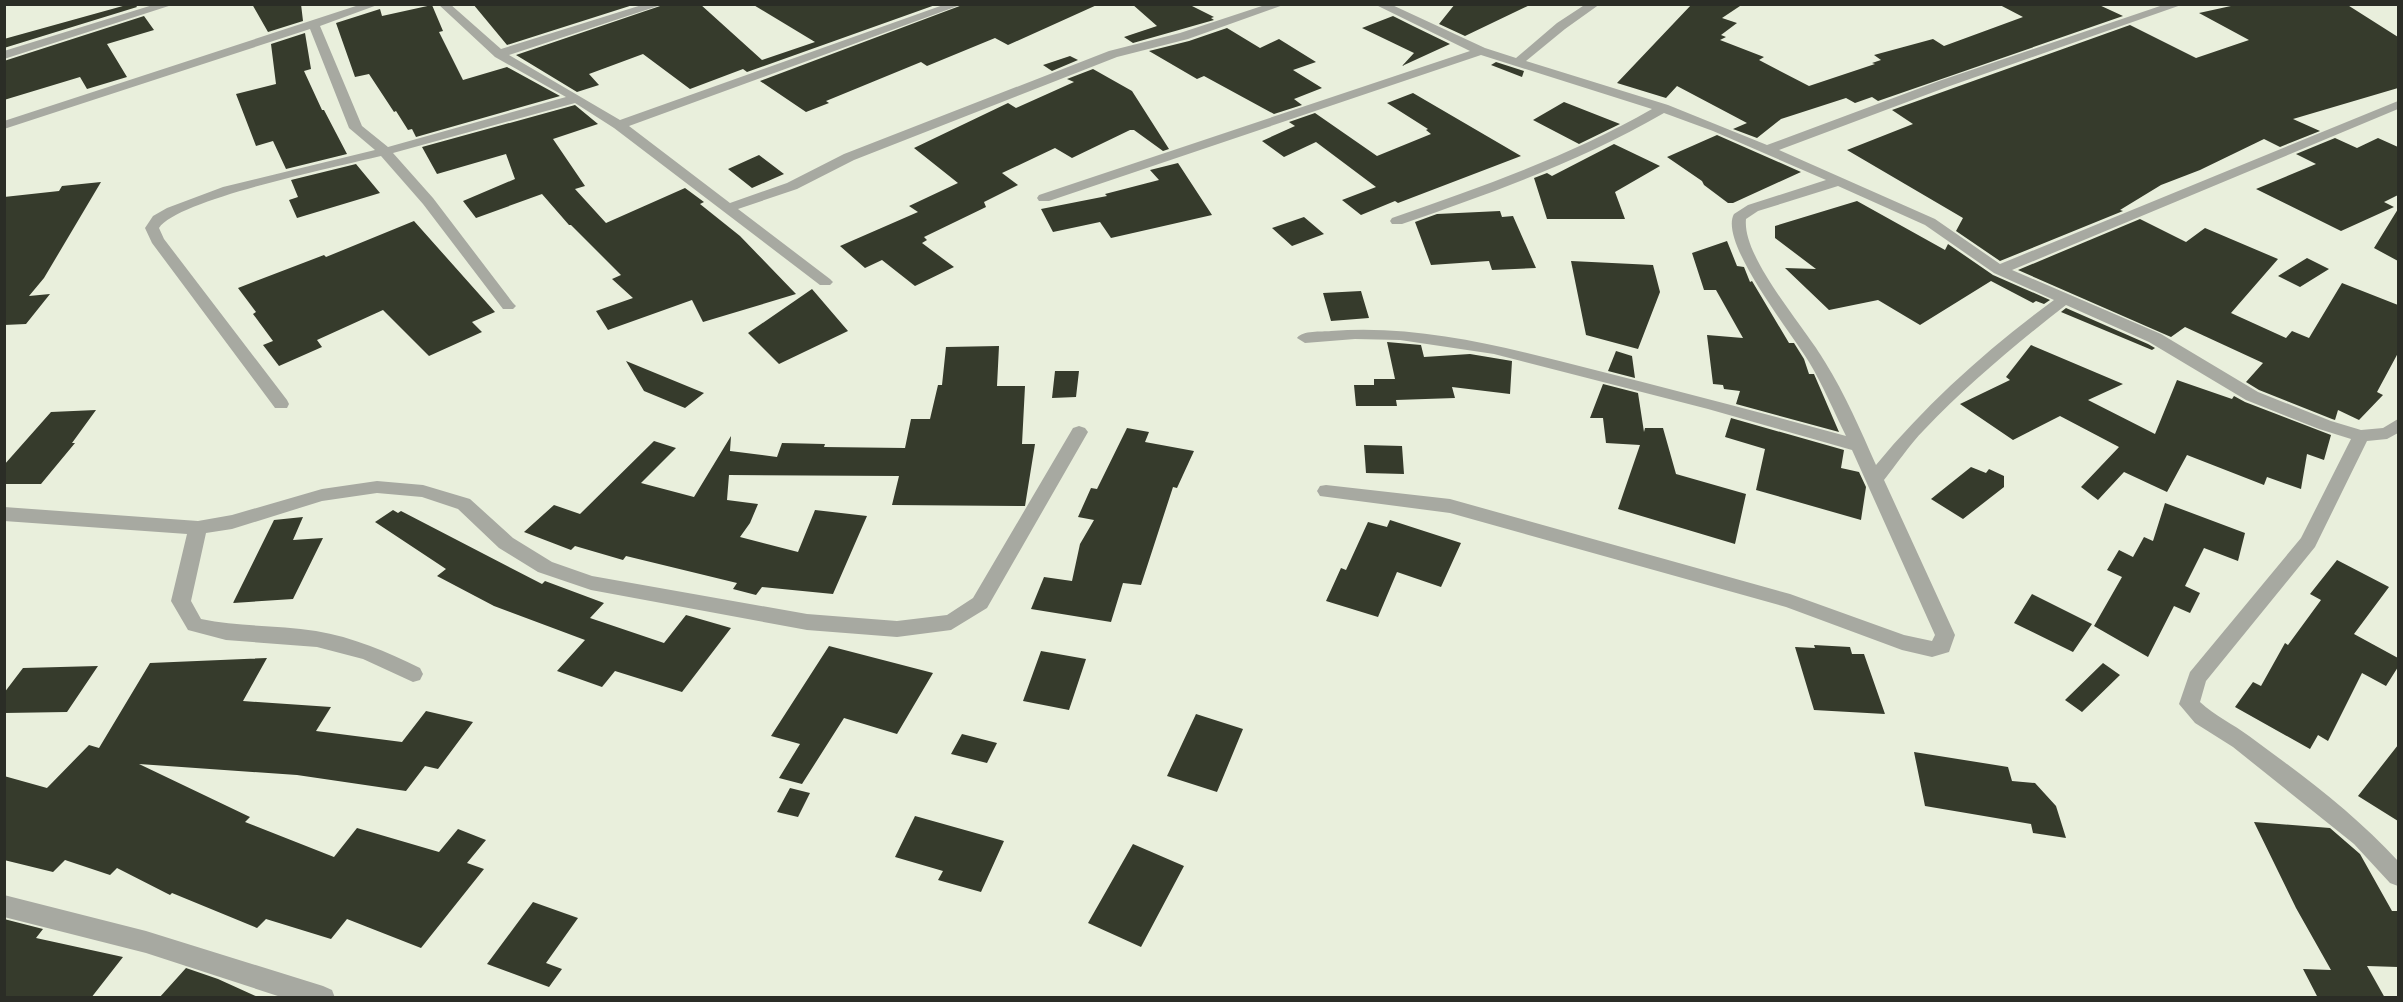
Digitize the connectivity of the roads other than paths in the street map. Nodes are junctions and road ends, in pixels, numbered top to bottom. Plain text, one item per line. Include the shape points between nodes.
1 (170, 4) edge
2 (375, 4) edge
3 (443, 4) edge
4 (659, 4) edge
5 (1281, 4) edge
6 (1379, 4) edge
7 (1595, 4) edge
8 (2179, 4) edge
9 (956, 5) edge
10 (313, 23) junction
11 (1481, 51) junction
12 (499, 54) junction
13 (4, 55) edge
14 (1518, 62) junction
15 (578, 98) junction
16 (2398, 105) edge
17 (1663, 108) junction
18 (4, 125) edge
19 (619, 125) junction
20 (1768, 149) junction
21 (384, 150) junction
22 (1839, 181) junction
23 (1044, 198) dead end
24 (728, 208) junction
25 (1397, 221) dead end
26 (1999, 270) junction
27 (825, 282) dead end
28 (2063, 300) junction
29 (508, 306) dead end
30 (1305, 338) dead end
31 (281, 404) dead end
32 (2398, 425) edge
33 (1079, 432) dead end
34 (2361, 436) junction
35 (1859, 446) junction
36 (1874, 480) junction
37 (1326, 491) dead end
38 (4, 514) edge
39 (198, 528) junction
40 (413, 674) dead end
41 (2398, 876) edge
42 (4, 906) edge
43 (323, 998) edge

1 - 13 street
2 - 10 street
3 - 12 street
4 - 12 street
5 - 24 street via 1184,36 1113,54 849,157 792,186
6 - 11 street
7 - 14 street
8 - 20 street via 1943,84
9 - 19 street
10 - 18 street
10 - 21 street via 356,128
11 - 14 street
11 - 23 street
12 - 15 street
14 - 17 street
15 - 19 street
15 - 21 street
16 - 26 street
17 - 20 street
17 - 25 street via 1572,156
19 - 24 street
20 - 22 street
21 - 29 street
21 - 31 street via 228,190 172,211 152,228 157,240
22 - 26 street via 1930,222
22 - 35 street via 1753,208 1739,217 1738,227 1751,263 1818,363
24 - 27 street
26 - 28 street
28 - 34 street via 2155,338 2252,396
28 - 36 street via 1941,403
30 - 35 street via 1400,335 1494,349
32 - 34 street via 2387,433
33 - 39 street via 980,603 951,622 897,629 807,622 591,583 545,567 506,543 464,504 423,491 377,487 322,495
34 - 41 street via 2308,542 2197,678 2189,704 2362,837
35 - 36 street
36 - 37 street via 1946,635 1942,646 1932,649 1902,642 1790,601 1450,507
38 - 39 street
39 - 40 street via 181,601 195,625 226,632 317,639 368,652
42 - 43 street via 146,942

